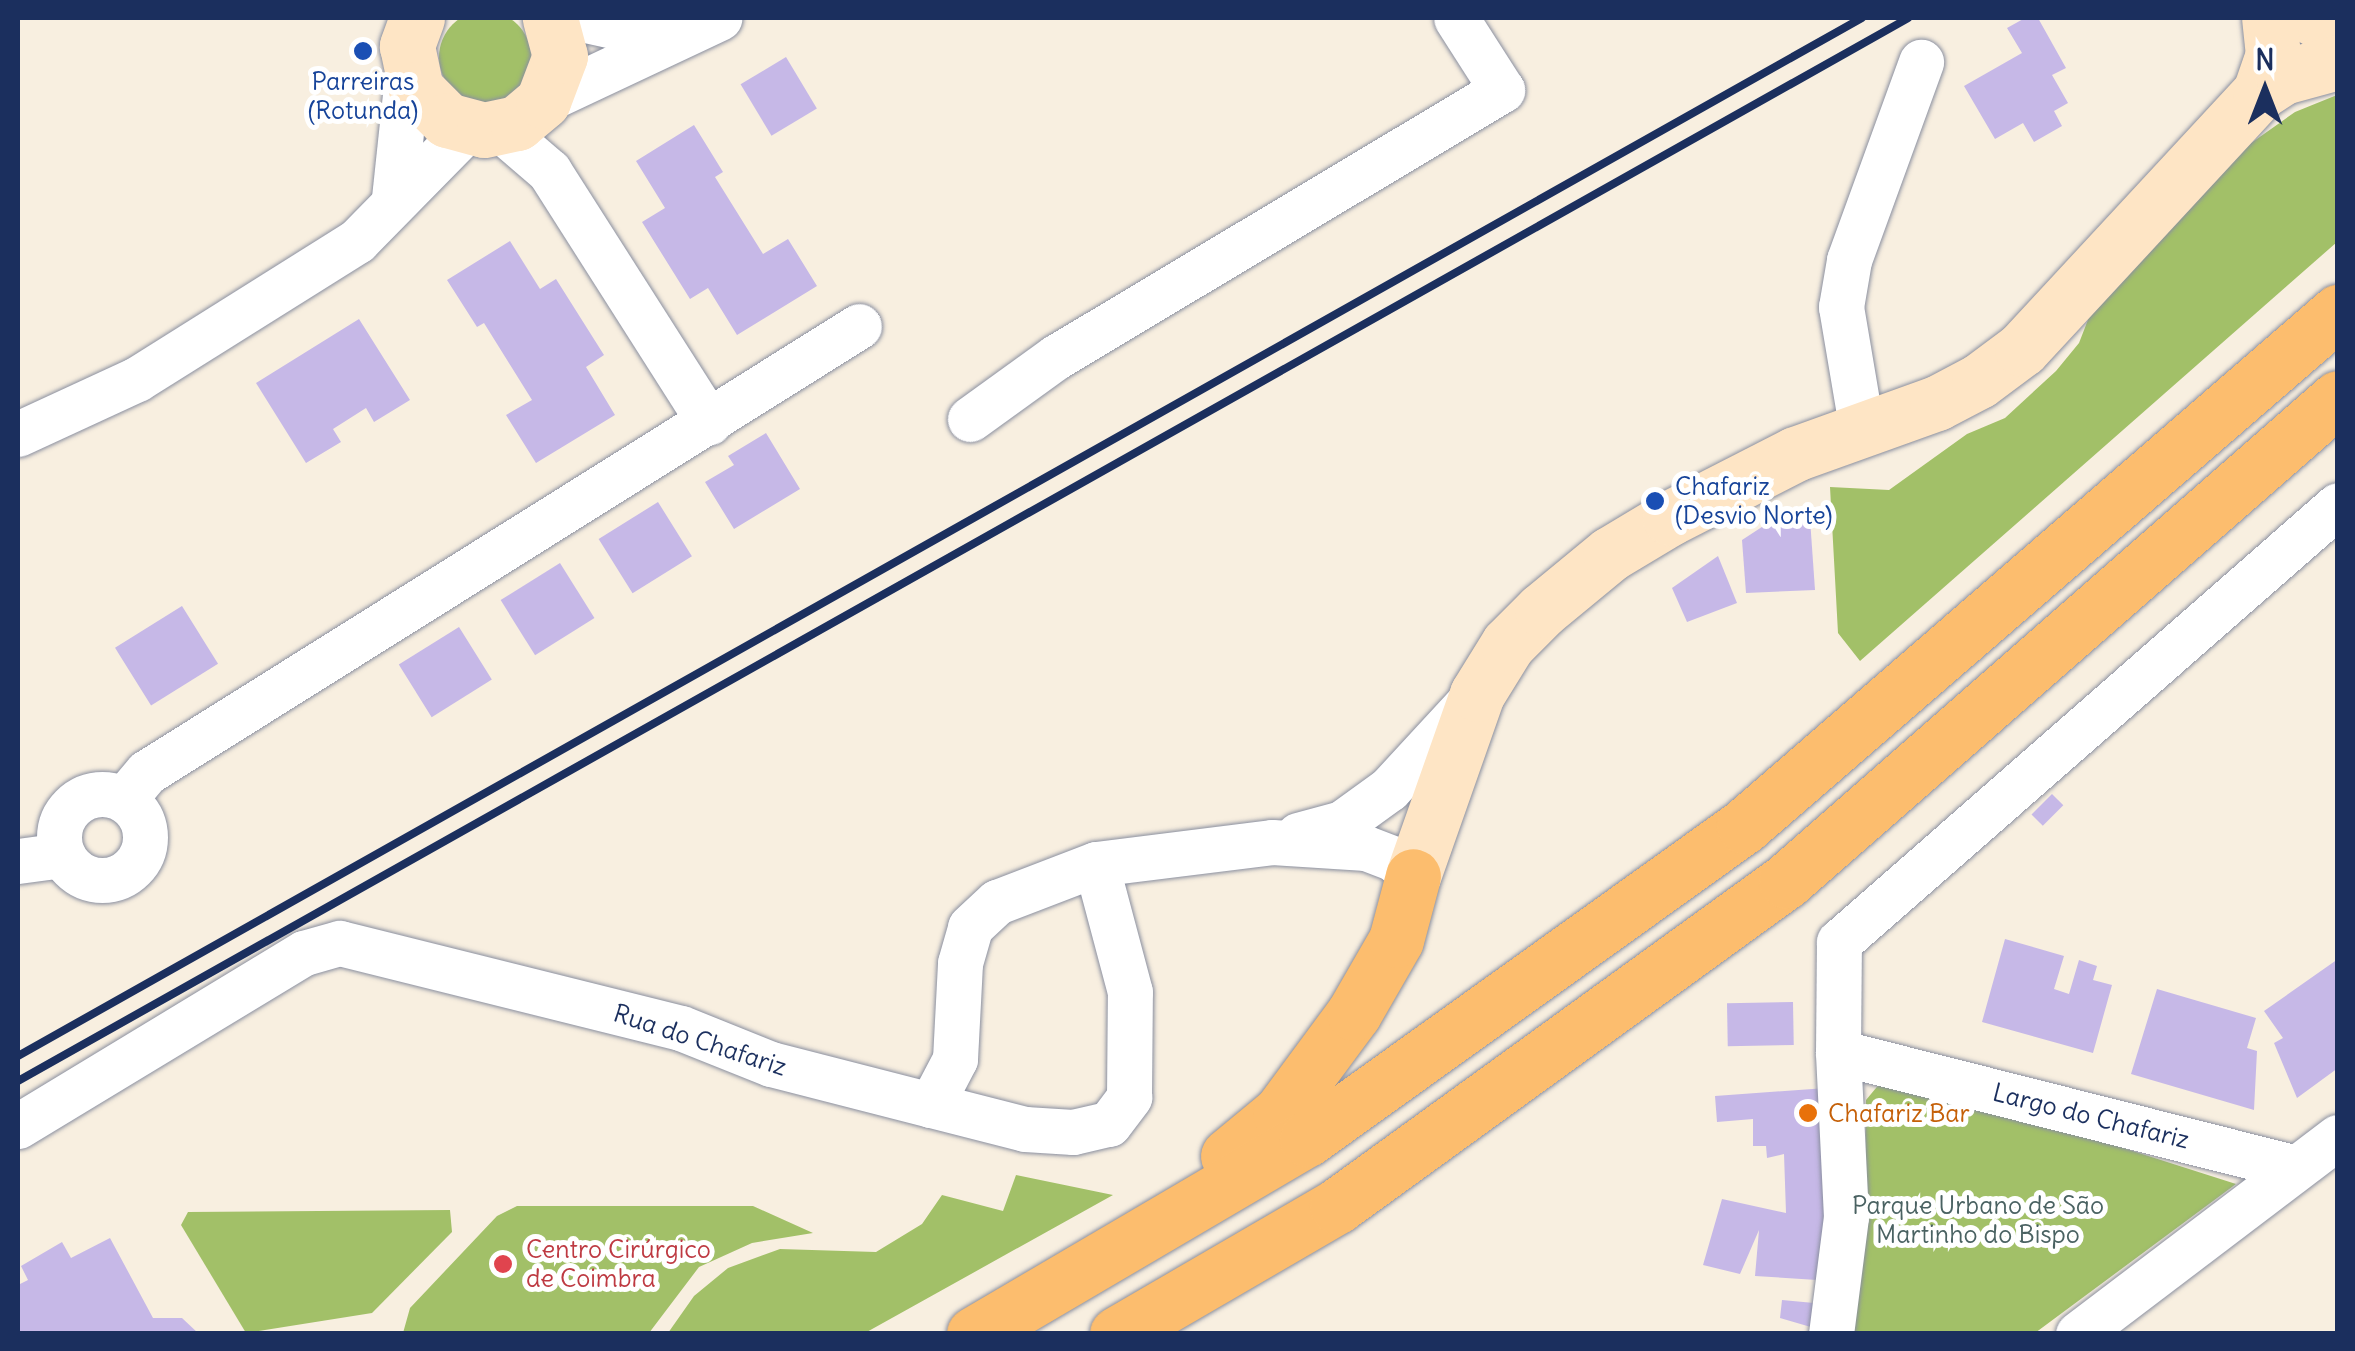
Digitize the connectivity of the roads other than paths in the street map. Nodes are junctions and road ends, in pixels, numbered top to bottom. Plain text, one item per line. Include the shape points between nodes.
1 (550, 18) edge
2 (577, 18) edge
3 (719, 18) edge
4 (1456, 18) edge
5 (2269, 18) edge
6 (2313, 18) edge
7 (672, 39) junction
8 (413, 43) edge
9 (2308, 55) edge
10 (1921, 62) dead end
11 (511, 118) junction
12 (394, 198) junction
13 (2338, 312) edge
14 (859, 326) dead end
15 (2338, 398) edge
16 (970, 419) dead end
17 (710, 422) junction
18 (1862, 430) junction
19 (18, 434) edge
20 (2338, 505) edge
21 (1477, 694) junction
22 (124, 800) junction
23 (1272, 842) junction
24 (62, 855) junction
25 (18, 861) edge
26 (1096, 864) junction
27 (1414, 876) junction
28 (1838, 1052) junction
29 (932, 1105) junction
30 (18, 1126) edge
31 (2338, 1137) edge
32 (2295, 1168) junction
33 (1129, 1243) junction
34 (974, 1334) edge
35 (1118, 1334) edge
36 (1832, 1334) edge
37 (2078, 1334) edge

1 - 11 street via 560,56
2 - 7 street
3 - 7 street
4 - 16 street via 1502,90 1056,357
5 - 9 street via 2274,43
6 - 9 street
7 - 11 street
8 - 11 street via 429,107
8 - 12 street
9 - 18 street via 2022,348 1936,404
10 - 18 street via 1850,260 1841,307
11 - 12 street
11 - 17 street
12 - 19 street via 357,241 205,337 136,379
13 - 33 highway via 1744,826 1307,1139
14 - 17 street
15 - 35 highway via 1786,882 1338,1206
17 - 22 street via 147,772
18 - 21 street via 1795,454 1610,554 1508,644
20 - 28 street via 1839,942
21 - 23 street via 1389,789 1342,823
21 - 27 street
22 - 24 street via 98,794 73,805 60,828
22 - 24 street via 145,836 126,873 83,876
23 - 26 street
23 - 27 street via 1366,848
24 - 25 street
26 - 29 street via 997,902 970,927 960,964 955,1059
26 - 29 street, Rua do Chafariz via 1130,992 1129,1097 1109,1124 1072,1132
27 - 33 highway via 1396,940 1319,1065 1280,1114 1218,1164 1173,1187
28 - 32 street, Largo do Chafariz
28 - 36 street via 1846,1217
29 - 30 street, Rua do Chafariz via 771,1064 681,1028 340,942 304,953
31 - 32 street
32 - 37 street
33 - 34 highway

